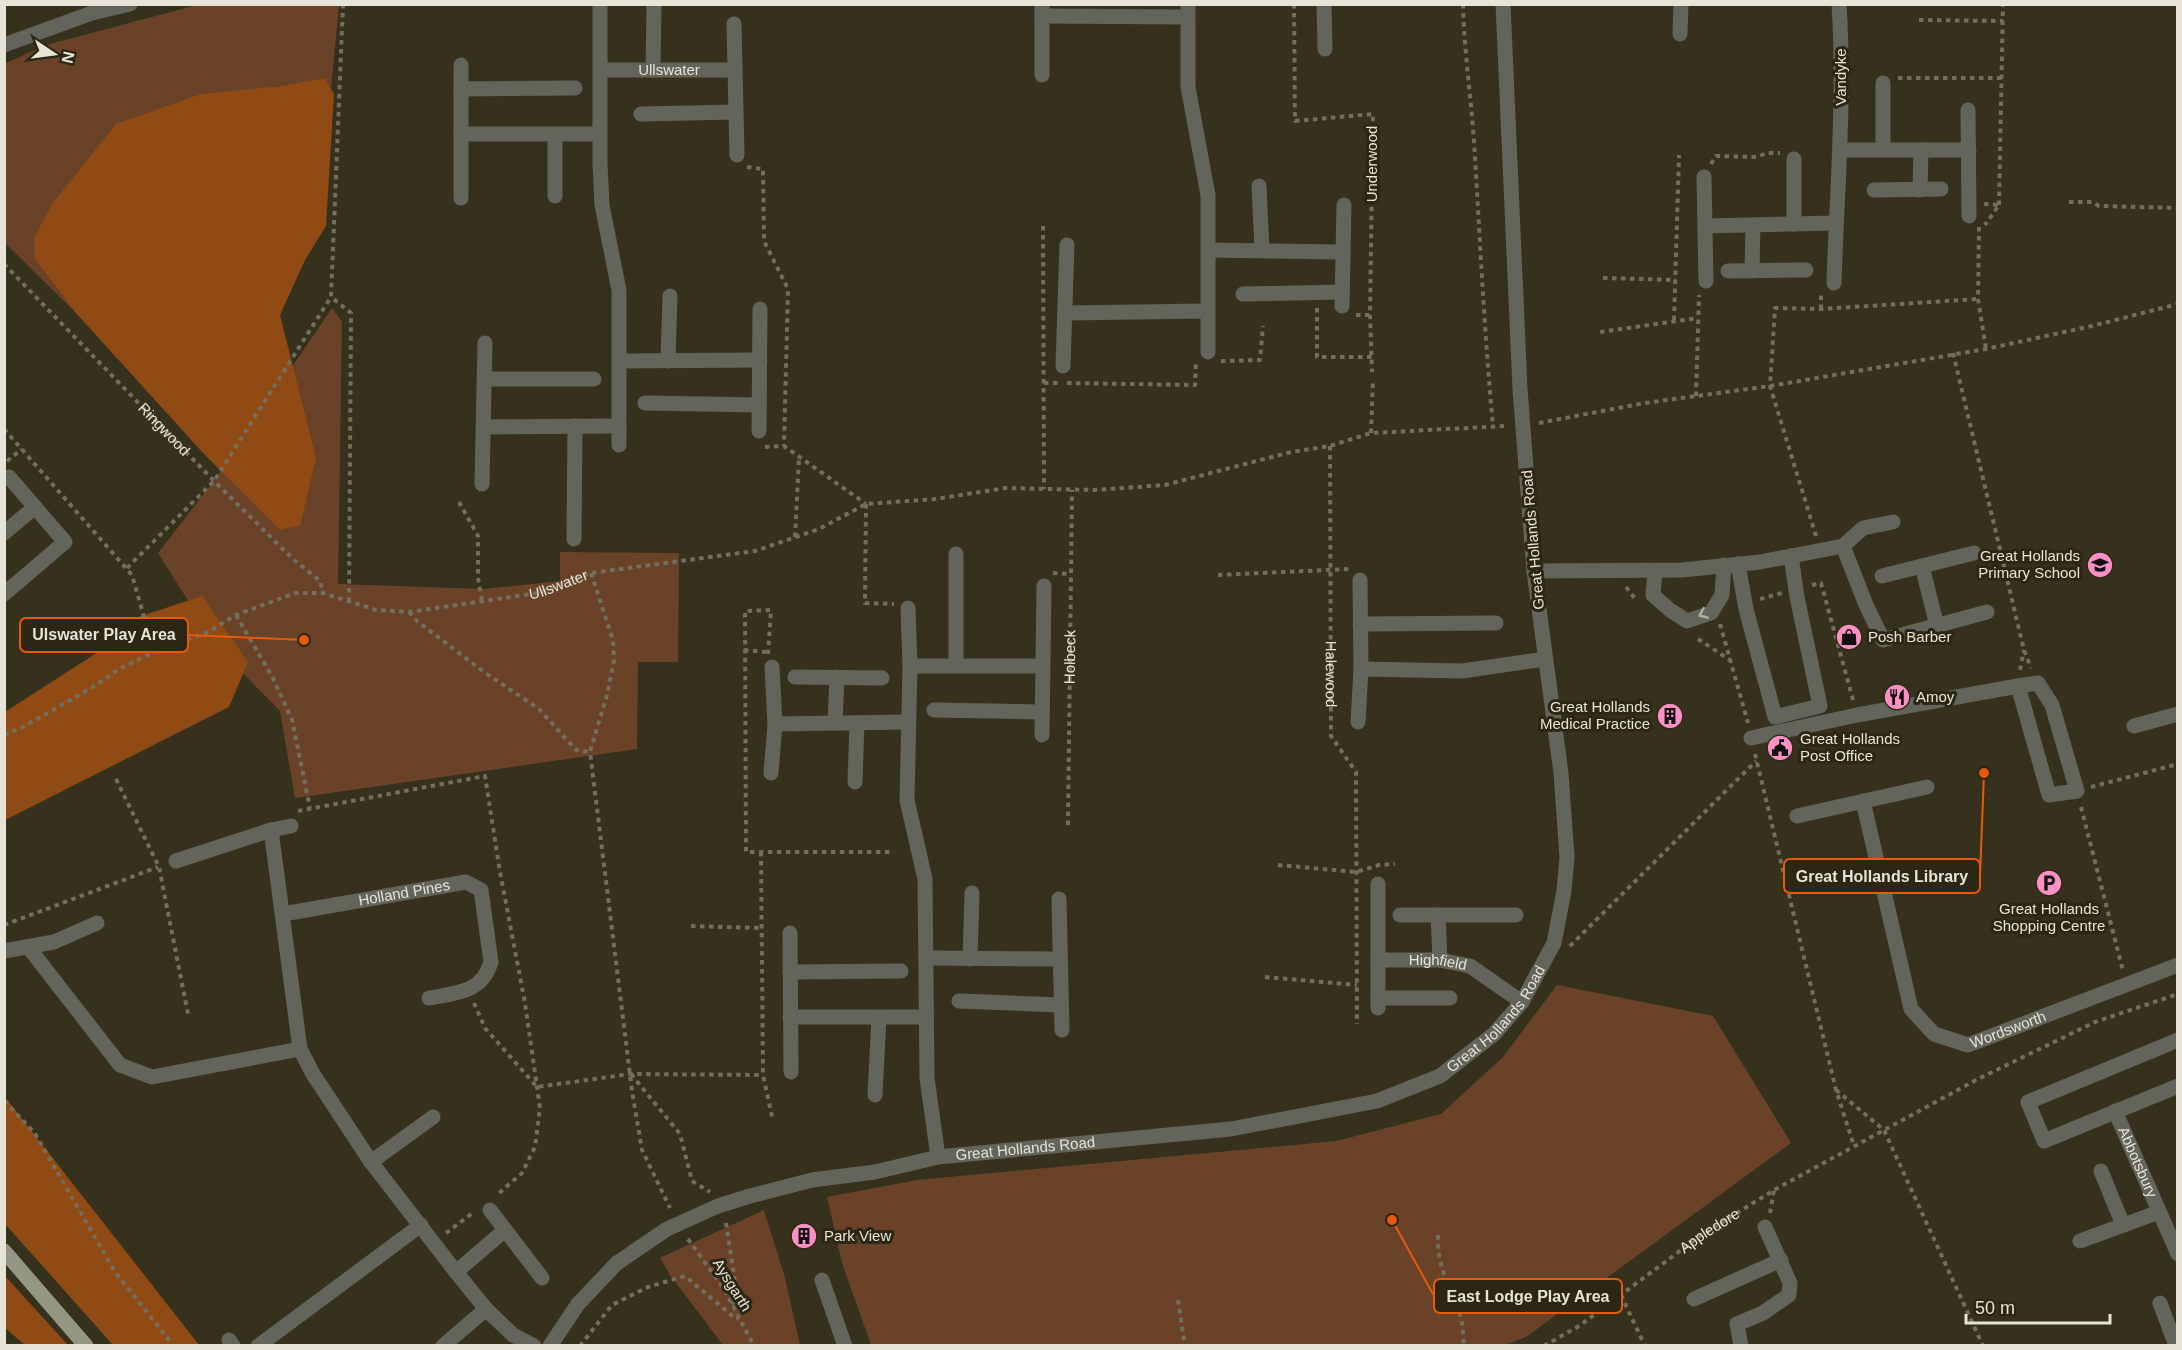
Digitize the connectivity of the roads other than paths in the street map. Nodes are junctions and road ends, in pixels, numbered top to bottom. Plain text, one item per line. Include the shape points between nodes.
1 (130, 4) edge
2 (600, 4) edge
3 (654, 4) edge
4 (1324, 4) edge
5 (1503, 4) edge
6 (1681, 4) edge
7 (1839, 4) edge
8 (90, 9) edge
9 (1042, 10) edge
10 (1188, 11) edge
11 (734, 24) dead end
12 (1680, 34) dead end
13 (4, 45) edge
14 (1325, 49) dead end
15 (461, 65) dead end
16 (601, 70) junction
17 (653, 70) junction
18 (735, 70) junction
19 (1042, 75) dead end
20 (1883, 83) road end
21 (575, 88) dead end
22 (461, 89) junction
23 (1968, 110) dead end
24 (735, 112) junction
25 (641, 114) dead end
26 (461, 134) junction
27 (599, 134) junction
28 (555, 135) junction
29 (1841, 150) junction
30 (1883, 150) junction
31 (1921, 150) junction
32 (1969, 150) junction
33 (737, 155) road end
34 (1794, 159) road end
35 (1704, 177) road end
36 (1259, 186) dead end
37 (1941, 189) dead end
38 (1874, 190) dead end
39 (1920, 190) junction
40 (555, 196) dead end
41 (461, 198) dead end
42 (1344, 205) dead end
43 (1974, 220) road end
44 (1836, 223) junction
45 (1794, 224) junction
46 (1753, 225) junction
47 (1705, 226) junction
48 (1067, 245) dead end
49 (1209, 250) junction
50 (1262, 250) junction
51 (1343, 252) junction
52 (1752, 270) junction
53 (1806, 270) dead end
54 (1728, 271) dead end
55 (1706, 281) road end
56 (1834, 283) dead end
57 (1243, 294) dead end
58 (670, 296) dead end
59 (760, 309) dead end
60 (1208, 311) junction
61 (1065, 313) junction
62 (485, 343) dead end
63 (1210, 358) road end
64 (760, 360) junction
65 (620, 361) junction
66 (668, 361) junction
67 (1064, 366) dead end
68 (485, 379) junction
69 (594, 379) dead end
70 (645, 403) dead end
71 (759, 405) junction
72 (575, 426) junction
73 (619, 426) junction
74 (483, 427) junction
75 (759, 431) dead end
76 (619, 445) dead end
77 (7, 470) edge
78 (482, 484) dead end
79 (35, 507) junction
80 (1893, 522) dead end
81 (4, 533) edge
82 (574, 538) dead end
83 (1844, 546) junction
84 (1974, 553) dead end
85 (956, 554) dead end
86 (1791, 556) junction
87 (1731, 564) junction
88 (1922, 566) junction
89 (1534, 571) junction
90 (1655, 571) junction
91 (1882, 576) dead end
92 (1359, 580) road end
93 (1044, 586) dead end
94 (4, 594) edge
95 (908, 608) road end
96 (1988, 612) dead end
97 (1496, 623) dead end
98 (1360, 624) junction
99 (1936, 626) junction
100 (769, 659) road end
101 (1545, 659) junction
102 (956, 665) junction
103 (910, 666) junction
104 (1043, 666) junction
105 (1361, 669) junction
106 (795, 677) dead end
107 (837, 677) junction
108 (882, 678) dead end
109 (2018, 686) junction
110 (934, 710) dead end
111 (1042, 712) junction
112 (2178, 714) edge
113 (908, 722) junction
114 (1358, 722) dead end
115 (836, 723) junction
116 (857, 723) junction
117 (775, 724) junction
118 (2134, 726) dead end
119 (1042, 735) dead end
120 (1751, 738) road end
121 (771, 773) dead end
122 (855, 782) dead end
123 (1927, 787) dead end
124 (1863, 801) junction
125 (1797, 816) dead end
126 (289, 820) road end
127 (271, 830) junction
128 (176, 861) road end
129 (1378, 884) dead end
130 (972, 893) dead end
131 (1059, 899) dead end
132 (283, 914) junction
133 (1400, 915) dead end
134 (1438, 915) junction
135 (1516, 915) dead end
136 (97, 923) dead end
137 (790, 933) dead end
138 (29, 948) junction
139 (4, 951) edge
140 (927, 958) junction
141 (970, 958) junction
142 (1060, 959) junction
143 (1378, 960) junction
144 (1440, 960) junction
145 (2178, 965) edge
146 (901, 971) dead end
147 (790, 972) junction
148 (429, 998) dead end
149 (1450, 998) dead end
150 (959, 1001) dead end
151 (1522, 1002) junction
152 (1060, 1005) junction
153 (790, 1017) junction
154 (879, 1017) junction
155 (926, 1017) junction
156 (1062, 1029) dead end
157 (2178, 1040) edge
158 (300, 1049) junction
159 (791, 1072) dead end
160 (2178, 1086) edge
161 (875, 1095) dead end
162 (2115, 1112) junction
163 (433, 1117) dead end
164 (938, 1157) junction
165 (371, 1162) junction
166 (2101, 1171) dead end
167 (486, 1206) road end
168 (2159, 1212) junction
169 (421, 1225) junction
170 (2123, 1225) junction
171 (1765, 1227) dead end
172 (505, 1230) junction
173 (2080, 1240) dead end
174 (4, 1251) edge
175 (2178, 1254) edge
176 (1780, 1260) junction
177 (456, 1272) junction
178 (542, 1278) dead end
179 (822, 1280) dead end
180 (1694, 1299) dead end
181 (2160, 1303) dead end
182 (486, 1310) junction
183 (449, 1344) edge
184 (86, 1346) edge
185 (258, 1346) edge
186 (534, 1346) edge
187 (550, 1346) edge
188 (844, 1346) edge
189 (1741, 1346) edge
190 (2176, 1346) edge

1 - 8 street
2 - 16 street
3 - 17 street
4 - 14 street
5 - 89 street, Great Hollands Road via 1517,348
6 - 12 street
7 - 29 street, Vandyke
8 - 13 street
9 - 10 street
9 - 19 street
10 - 49 street via 1188,87 1208,195
11 - 18 street
15 - 22 street
16 - 17 street, Ullswater
16 - 27 street
17 - 18 street, Ullswater
18 - 24 street
20 - 30 street
21 - 22 street
22 - 26 street
23 - 32 street
24 - 25 street
24 - 33 street
26 - 28 street
26 - 41 street
27 - 28 street
27 - 65 street via 602,205 619,290
28 - 40 street
29 - 30 street
29 - 44 street, Vandyke
30 - 31 street
31 - 32 street
31 - 39 street
32 - 43 street
34 - 45 street
35 - 47 street
36 - 50 street
37 - 39 street
38 - 39 street
42 - 51 street, Underwood
44 - 45 street
44 - 56 street, Vandyke
45 - 46 street
46 - 47 street
46 - 52 street
47 - 55 street
48 - 61 street
49 - 50 street
49 - 60 street
50 - 51 street
51 - 57 street, Underwood via 1342,299 1317,293
52 - 53 street
52 - 54 street
58 - 66 street
59 - 64 street
60 - 61 street
60 - 63 street
61 - 67 street
62 - 68 street
64 - 66 street
64 - 71 street
65 - 66 street
65 - 73 street
68 - 69 street
68 - 74 street
70 - 71 street
71 - 75 street
72 - 73 street
72 - 74 street
72 - 82 street
73 - 76 street
74 - 78 street
77 - 79 street
79 - 81 street
79 - 94 street via 65,543
80 - 83 street via 1863,528
83 - 86 street
83 - 99 street via 1883,640
84 - 88 street
85 - 102 street
86 - 87 street
86 - 87 street via 1820,706 1775,717
87 - 90 street
87 -> 90 street via 1722,595 1711,613 1687,621 1653,595
88 - 91 street
88 - 99 street
89 - 90 street
89 - 101 street, Great Hollands Road
92 - 98 street, Halewood
93 - 104 street, Holbeck
95 - 103 street
96 - 99 street
97 - 98 street
98 - 105 street, Halewood
100 - 117 street
101 - 105 street, Halewood via 1462,671
101 - 151 street, Great Hollands Road via 1568,857 1554,943
102 - 103 street, Holbeck
102 - 104 street, Holbeck
103 - 113 street
104 - 111 street, Holbeck
105 - 114 street, Halewood
106 - 107 street
107 - 108 street
107 - 115 street
109 - 109 street via 2037,683 2052,705 2077,791 2049,795
109 - 120 street
110 - 111 street
111 - 119 street, Holbeck
112 - 118 street
113 - 116 street
113 - 140 street via 907,800 925,879
115 - 116 street
115 - 117 street
116 - 122 street
117 - 121 street
123 - 124 street
124 - 125 street
124 - 145 street, Wordsworth via 1911,1009 1934,1034 1968,1045
126 - 127 street
127 - 128 street
127 - 132 street
129 - 143 street
130 - 141 street
131 - 142 street
132 - 148 street, Holland Pines via 466,882 481,890 491,962 484,978 469,991
132 - 158 street
133 - 134 street
134 - 135 street
134 - 144 street
136 - 138 street
137 - 147 street
138 - 139 street
138 - 158 street via 120,1065 152,1077
140 - 141 street
140 - 155 street
141 - 142 street
142 - 152 street
143 - 144 street, Highfield
143 - 149 street via 1378,1003
144 - 151 street, Highfield via 1470,966
146 - 147 street
147 - 153 street
150 - 152 street
151 - 164 street, Great Hollands Road via 1494,1034 1440,1076 1377,1101 1231,1129
152 - 156 street
153 - 154 street
153 - 159 street
154 - 155 street
154 - 161 street
155 - 164 street via 927,1078
157 - 162 street, Abbotsbury via 2028,1102 2044,1141
158 - 165 street
160 - 162 street, Abbotsbury
162 - 168 street, Abbotsbury
163 - 165 street
164 - 187 street, Great Hollands Road via 874,1173 812,1180 750,1196 667,1229 617,1263 578,1304
165 - 169 street
166 - 170 street
167 - 172 street
168 - 170 street, Abbotsbury
168 - 175 street, Abbotsbury
169 - 177 street
169 - 185 street
170 - 173 street, Abbotsbury
171 - 176 street
172 - 177 street
172 - 178 street
174 - 184 main road
176 - 180 street
176 - 189 street via 1790,1283 1789,1295 1763,1313 1737,1324
177 - 182 street
179 - 188 street
181 - 190 street
182 - 183 street
182 - 186 street via 513,1335

